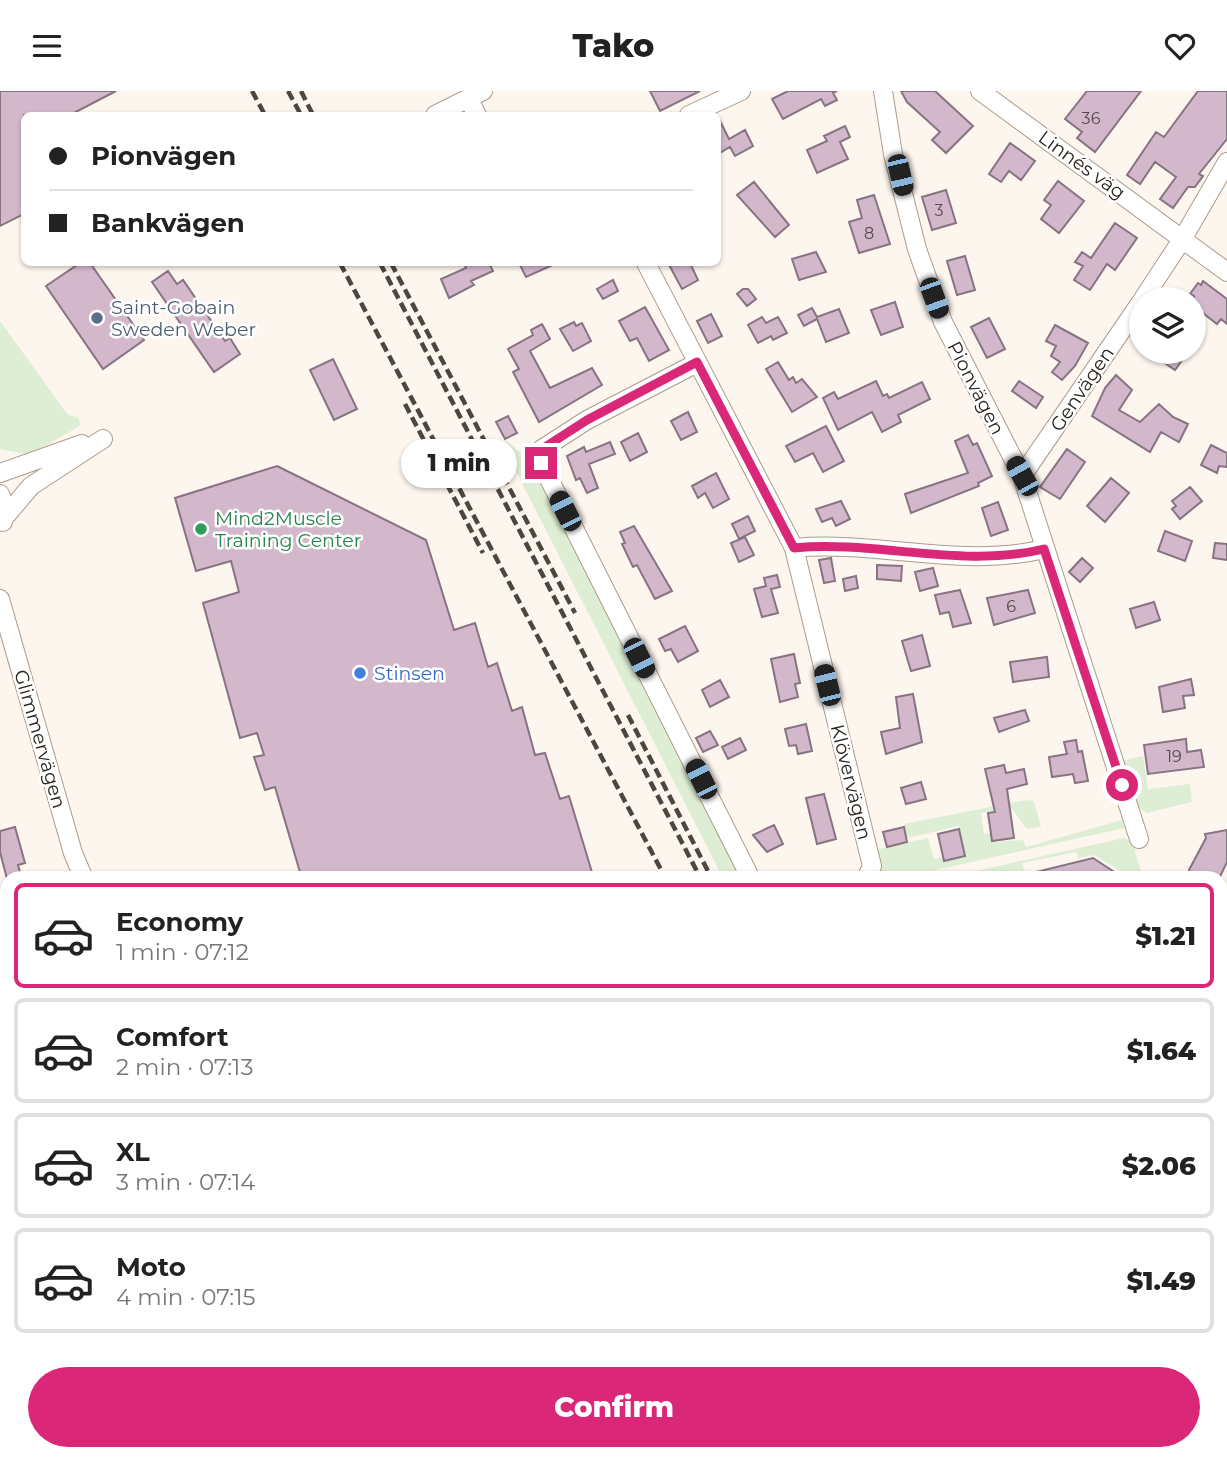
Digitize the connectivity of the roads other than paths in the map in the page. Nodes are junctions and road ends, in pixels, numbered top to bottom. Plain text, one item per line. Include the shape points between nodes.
1 (741, 91) edge
2 (883, 91) edge
3 (980, 91) edge
4 (476, 94) edge
5 (441, 112) edge
6 (477, 112) edge
7 (696, 112) edge
8 (1227, 162) edge
9 (1183, 238) junction
10 (648, 266) edge
11 (1227, 272) edge
12 (1151, 287) edge
13 (1129, 319) edge
14 (697, 362) junction
15 (0, 473) edge
16 (1022, 476) junction
17 (0, 494) edge
18 (2, 523) edge
19 (794, 548) junction
20 (1044, 549) junction
21 (0, 599) edge
22 (1139, 839) dead end
23 (81, 871) edge
24 (747, 871) edge
25 (870, 871) edge

1 - 7 street
2 - 16 street, Pionvägen via 917,250 939,310
3 - 9 street, Linnés väg
4 - 5 street
4 - 6 street
8 - 9 street
9 - 11 street, Linnés väg
9 - 12 street, Genvägen
10 - 14 street, Klövervägen
13 - 16 street, Genvägen
14 - 19 street, Klövervägen
14 - 24 street via 542,449 541,463
15 - 18 street via 103,439 31,486
16 - 20 street, Pionvägen
17 - 18 street
19 - 20 street via 953,555 1026,554
19 - 25 street, Klövervägen
20 - 22 street, Pionvägen
21 - 23 street, Glimmervägen

